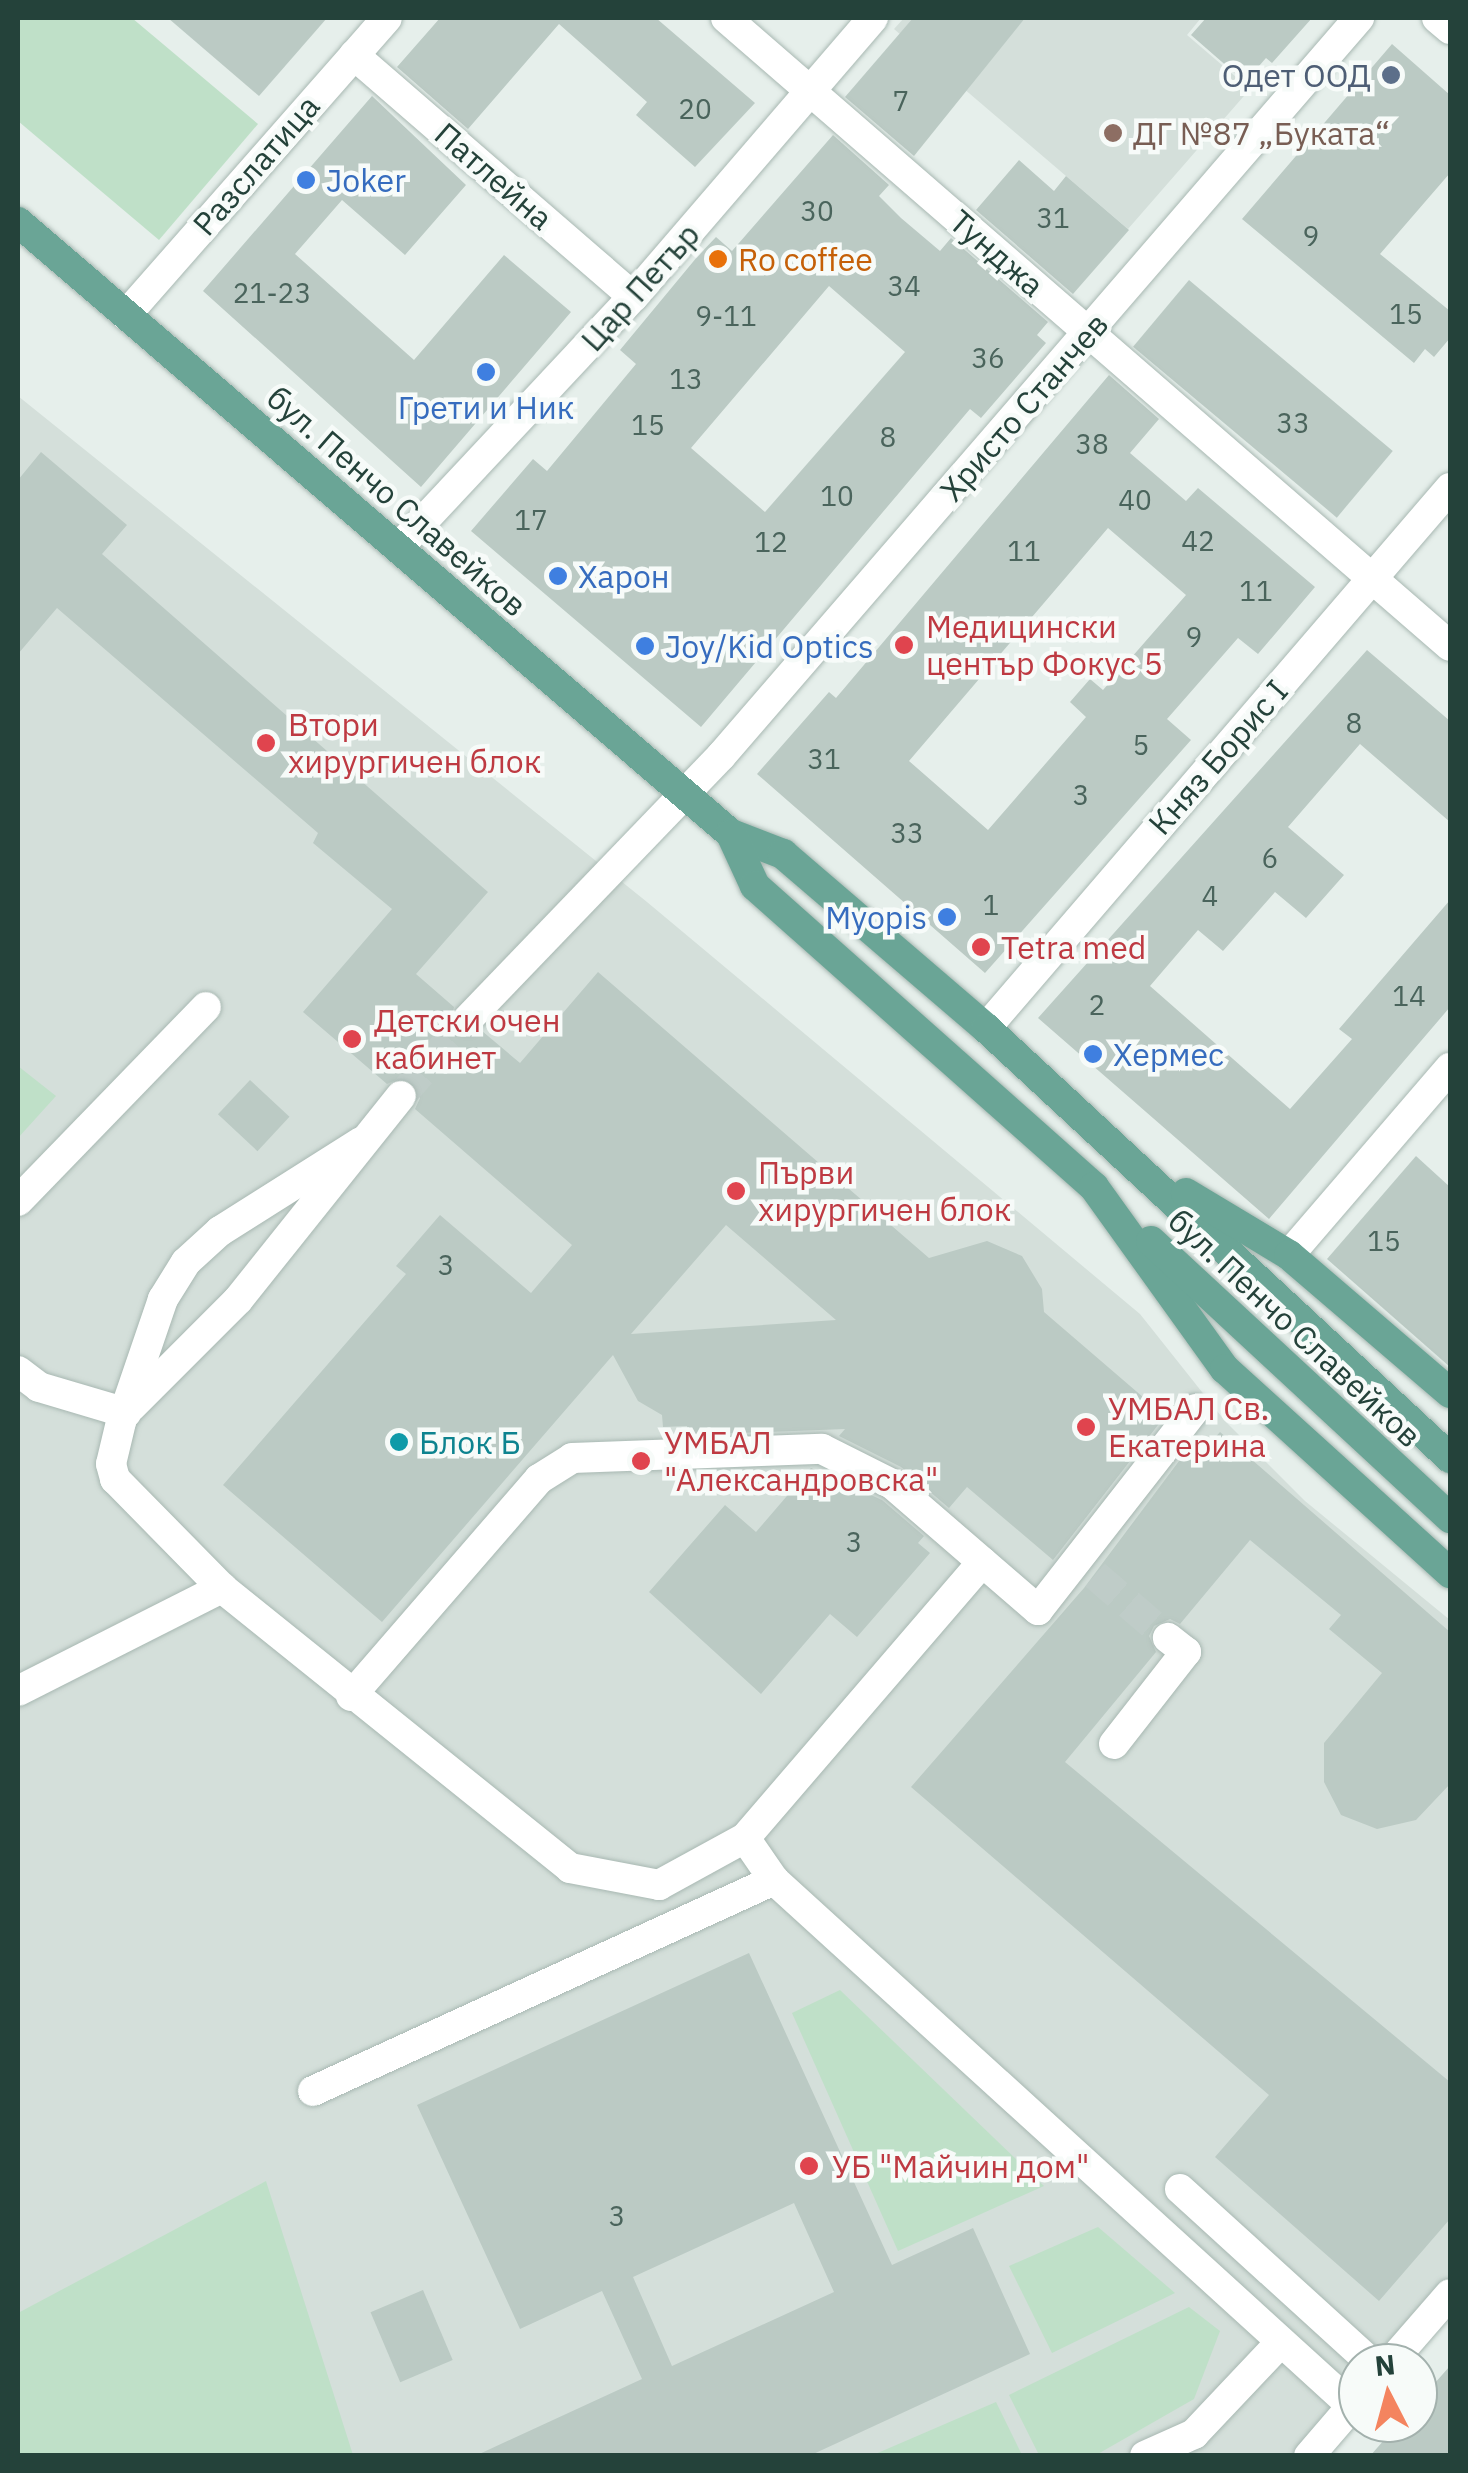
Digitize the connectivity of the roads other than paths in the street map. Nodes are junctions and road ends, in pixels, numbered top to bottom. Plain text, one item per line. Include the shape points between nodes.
1 (387, 18) edge
2 (726, 18) edge
3 (873, 18) edge
4 (1360, 18) edge
5 (1437, 18) edge
6 (1450, 29) edge
7 (354, 55) junction
8 (811, 91) junction
9 (18, 222) edge
10 (634, 297) junction
11 (126, 314) junction
12 (1088, 332) junction
13 (1450, 488) edge
14 (398, 548) junction
15 (1372, 578) junction
16 (1450, 646) edge
17 (686, 795) junction
18 (731, 834) junction
19 (206, 1008) dead end
20 (468, 1019) tunnel mouth
21 (986, 1028) junction
22 (1450, 1068) edge
23 (400, 1096) tunnel mouth
24 (361, 1142) junction
25 (1140, 1165) junction
26 (1094, 1188) junction
27 (18, 1200) edge
28 (1289, 1255) junction
29 (21, 1378) edge
30 (1450, 1393) edge
31 (1195, 1409) dead end
32 (126, 1413) junction
33 (1450, 1458) edge
34 (1450, 1518) edge
35 (982, 1562) junction
36 (1450, 1573) edge
37 (222, 1588) junction
38 (1168, 1638) dead end
39 (18, 1690) edge
40 (352, 1696) junction
41 (1114, 1744) dead end
42 (745, 1838) junction
43 (774, 1880) junction
44 (313, 2091) dead end
45 (1180, 2188) dead end
46 (1450, 2294) edge
47 (1349, 2343) edge
48 (1407, 2343) edge
49 (1279, 2344) junction
50 (1338, 2390) edge
51 (1338, 2423) edge
52 (1145, 2456) edge
53 (1309, 2456) edge

1 - 7 street, Разслатица
2 - 8 street, Тунджа
3 - 8 street, Цар Петър
4 - 12 street, Христо Станчев
5 - 6 street
7 - 10 street, Патлейна
7 - 11 street, Разслатица
8 - 10 street, Цар Петър
8 - 12 street, Тунджа
9 - 11 main road, бул. Пенчо Славейков
10 - 14 street, Цар Петър
11 - 14 main road, бул. Пенчо Славейков
12 - 15 street, Тунджа
12 - 17 street, Христо Станчев
13 - 15 street, Княз Борис I
14 - 17 main road, бул. Пенчо Славейков
15 - 16 street, Тунджа
15 - 21 street, Княз Борис I
17 - 18 main road, бул. Пенчо Славейков
17 - 20 street, Христо Станчев
18 - 21 main road, бул. Пенчо Славейков via 783,854
18 - 26 main road, бул. Пенчо Славейков via 755,886
19 - 27 street
21 - 25 main road, бул. Пенчо Славейков
22 - 28 street
23 - 24 street
24 - 32 street via 238,1300
24 - 32 street via 220,1231 186,1262 163,1298
25 - 28 main road, бул. Пенчо Славейков
25 - 33 main road, бул. Пенчо Славейков
26 - 34 main road, бул. Пенчо Славейков
26 - 36 main road, бул. Пенчо Славейков via 1225,1369
28 - 30 main road, бул. Пенчо Славейков
29 - 32 street
31 - 35 street via 1087,1569 1038,1610
32 - 37 street via 113,1450 115,1479
35 - 40 street via 892,1484 822,1449 572,1458 538,1479
35 - 42 street
37 - 39 street
37 - 40 street
38 - 41 street via 1186,1652
40 - 42 street via 570,1868 658,1886
42 - 43 street
43 - 44 street
43 - 49 street
45 - 47 street
46 - 48 street
49 - 50 street
49 - 52 street via 1194,2434
51 - 53 street

